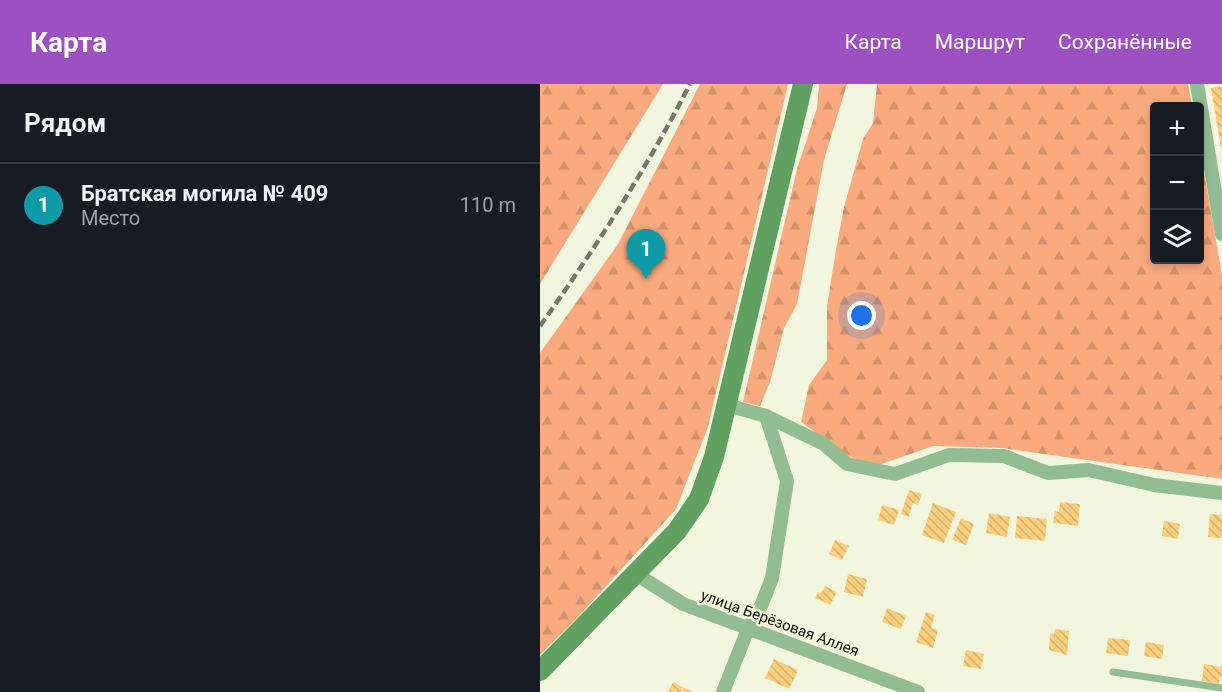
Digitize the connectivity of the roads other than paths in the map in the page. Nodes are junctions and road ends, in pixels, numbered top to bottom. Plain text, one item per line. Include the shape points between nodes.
1 (803, 84) edge
2 (1197, 84) edge
3 (1222, 234) edge
4 (727, 405) junction
5 (766, 416) junction
6 (1222, 494) edge
7 (636, 573) junction
8 (747, 629) junction
9 (540, 671) edge
10 (1113, 672) dead end
11 (1222, 688) edge
12 (723, 692) edge
13 (918, 692) edge

1 - 4 street
2 - 3 street
4 - 5 street
4 - 7 street via 699,499 677,531
5 - 6 street via 824,444 847,464 895,474 949,455 1004,456 1048,473 1089,470
5 - 8 street via 787,481 772,579
7 - 8 street, улица Берёзовая Аллея via 683,604
7 - 9 street
8 - 12 street
8 - 13 street, улица Берёзовая Аллея
10 - 11 lane

